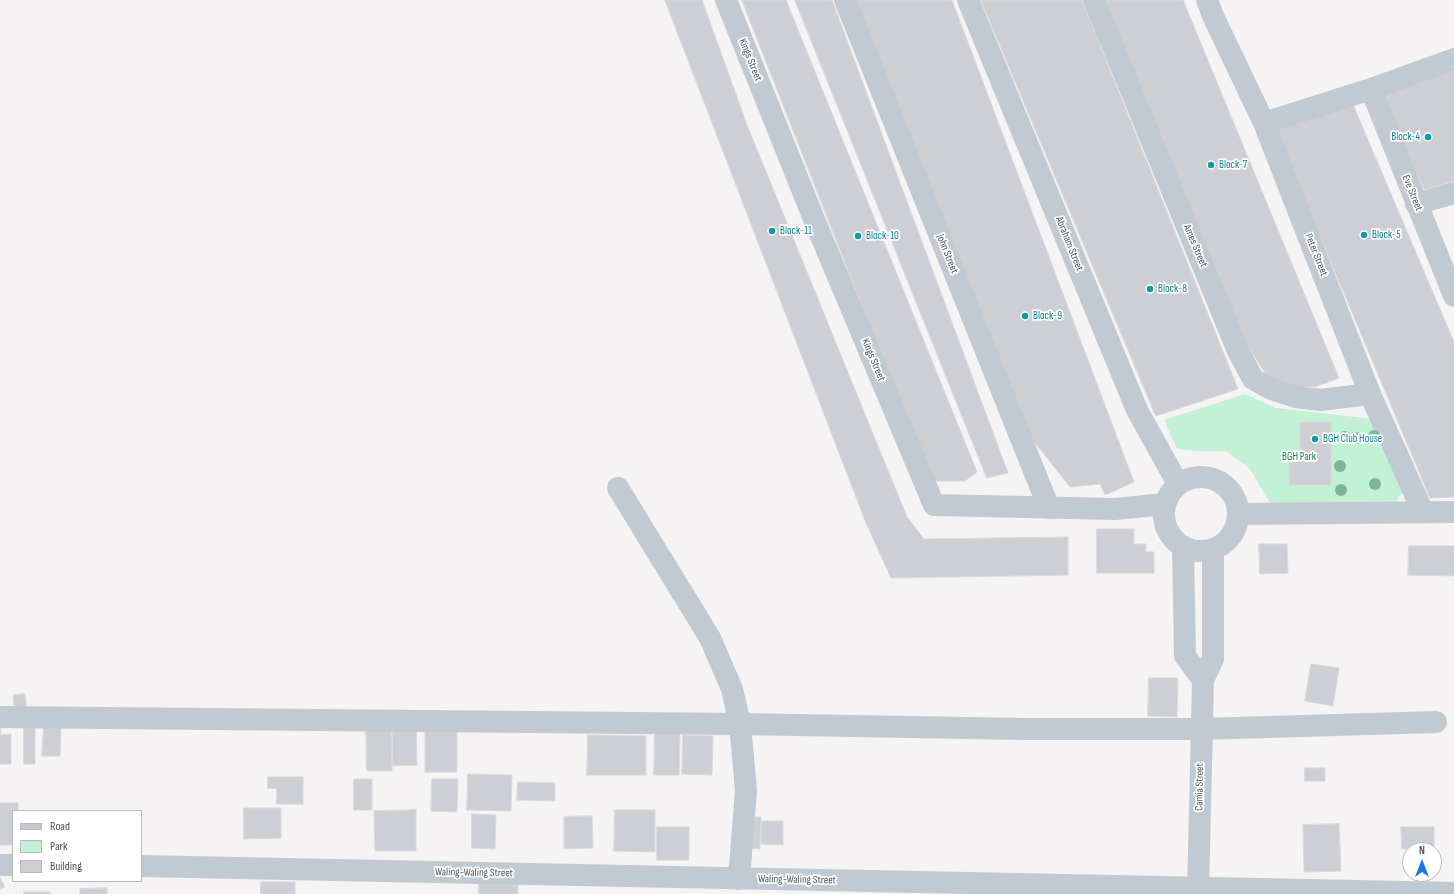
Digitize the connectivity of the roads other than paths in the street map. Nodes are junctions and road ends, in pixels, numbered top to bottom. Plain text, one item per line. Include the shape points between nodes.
1 (726, 0) edge
2 (845, 0) edge
3 (968, 0) edge
4 (1094, 0) edge
5 (1207, 0) edge
6 (1454, 59) edge
7 (1371, 89) junction
8 (1264, 123) junction
9 (1454, 193) edge
10 (1416, 204) junction
11 (1454, 296) edge
12 (1370, 394) junction
13 (1178, 484) junction
14 (618, 488) dead end
15 (1165, 504) junction
16 (1049, 508) junction
17 (1423, 512) junction
18 (1454, 512) edge
19 (1239, 514) junction
20 (1183, 546) junction
21 (1213, 549) junction
22 (1203, 680) junction
23 (0, 717) edge
24 (1436, 722) dead end
25 (740, 724) junction
26 (1201, 729) junction
27 (0, 865) edge
28 (12, 865) edge
29 (142, 866) edge
30 (739, 879) junction
31 (717, 886) edge
32 (1198, 891) edge
33 (1454, 893) edge

1 - 16 street, Kings Street via 934,505
2 - 16 street, John Street
3 - 13 street, Abraham Street via 1137,410
4 - 12 street, Ames Street via 1238,351 1254,379 1269,388 1296,397 1320,400
5 - 8 street, Peter Street
6 - 7 street
7 - 8 street
7 - 10 street, Eve Street
8 - 12 street, Peter Street
9 - 10 street
10 - 11 street, Eve Street
12 - 17 street, Peter Street
13 - 15 street
13 - 19 street via 1188,478 1200,476 1223,483 1232,491
14 - 25 street via 710,638 732,689
15 - 16 street, Kings Street via 1116,509
15 - 20 street via 1163,516 1166,528
17 - 18 street
17 - 19 street
19 - 21 street via 1232,536 1224,544
20 - 21 street via 1192,550
20 - 22 street via 1185,656
21 - 22 street via 1213,659
22 - 26 street, Camia Street
23 - 25 street
24 - 26 street
25 - 26 street
25 - 30 street via 746,790
26 - 32 street, Camia Street
27 - 28 street
29 - 31 street, Waling-Waling Street
30 - 31 street, Waling-Waling Street
30 - 32 street, Waling-Waling Street
32 - 33 street, Waling-Waling Street

